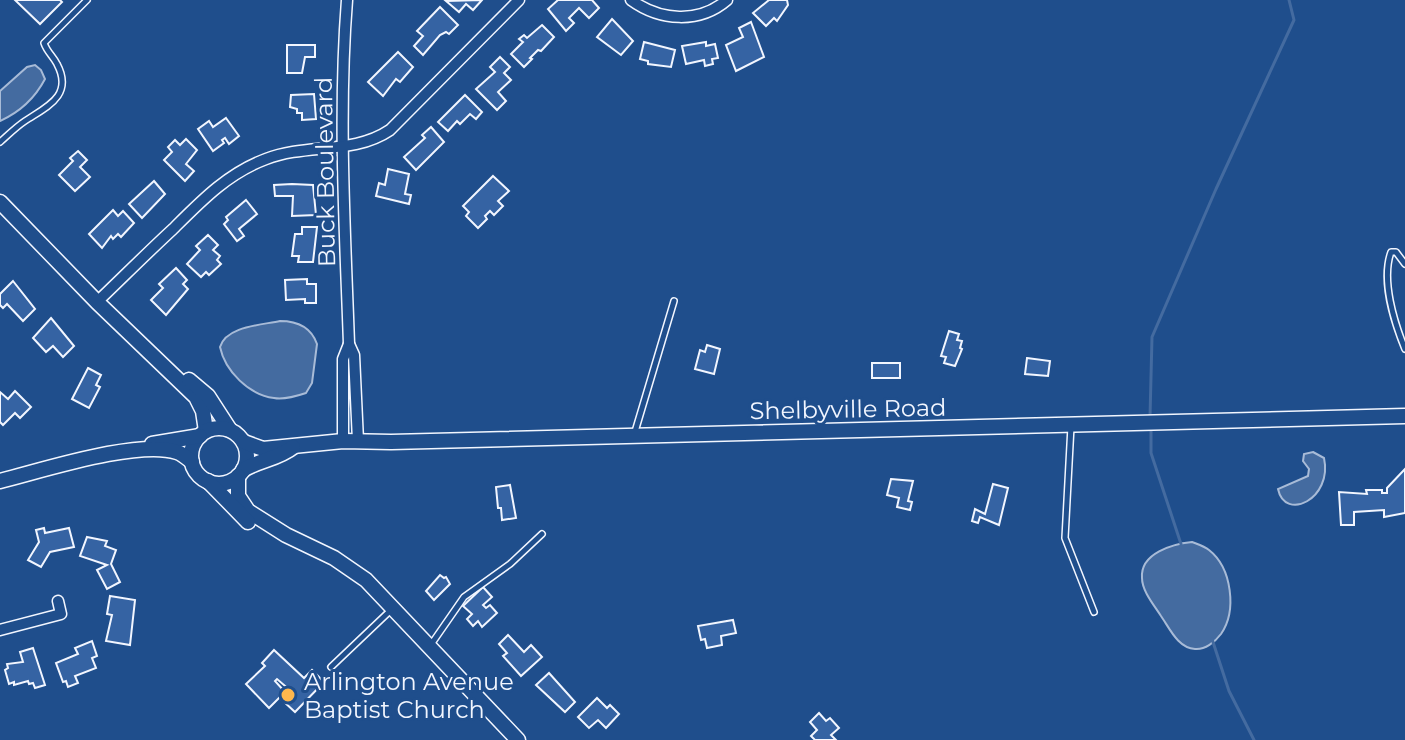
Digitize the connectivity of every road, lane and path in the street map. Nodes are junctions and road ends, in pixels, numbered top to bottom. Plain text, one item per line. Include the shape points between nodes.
1 (87, 0) edge
2 (347, 0) edge
3 (519, 0) edge
4 (631, 0) edge
5 (727, 0) edge
6 (0, 142) edge
7 (343, 147) junction
8 (0, 202) edge
9 (1405, 264) edge
10 (674, 301) dead end
11 (97, 302) junction
12 (1405, 349) edge
13 (177, 378) junction
14 (1405, 416) edge
15 (1071, 425) junction
16 (230, 430) junction
17 (203, 434) junction
18 (633, 436) junction
19 (351, 441) junction
20 (244, 442) junction
21 (293, 447) junction
22 (136, 449) junction
23 (192, 462) junction
24 (240, 473) junction
25 (0, 481) edge
26 (208, 481) junction
27 (542, 534) dead end
28 (286, 535) junction
29 (58, 601) dead end
30 (393, 608) junction
31 (1094, 612) dead end
32 (0, 630) edge
33 (429, 647) junction
34 (331, 667) dead end
35 (518, 740) edge

1 - 6 lane via 44,43 57,63 60,94
2 - 7 street, Buck Boulevard
3 - 7 street via 390,130
4 - 5 street via 678,18 701,15
7 - 11 street via 282,153 229,177
7 - 19 street, Buck Boulevard via 349,344 354,355
8 - 11 main road
9 - 12 lane via 1391,252 1389,289
10 - 18 lane
11 - 13 main road
13 - 16 main road via 204,391
13 - 17 main road via 201,404
14 - 15 main road, Shelbyville Road
15 - 18 main road, Shelbyville Road
15 - 31 lane via 1065,538
16 - 17 main road
16 - 20 main road
17 - 22 main road
17 - 23 main road via 192,448
18 - 19 main road, Shelbyville Road
19 - 21 main road, Shelbyville Road
20 - 21 main road via 263,449
20 - 24 main road via 247,456
21 - 24 main road
22 - 23 main road via 177,452
22 - 25 main road
23 - 26 main road
24 - 26 main road via 226,483
24 - 28 main road via 238,496 244,508
26 - 28 main road via 246,521
27 - 33 lane via 464,597
28 - 30 main road via 356,573
29 - 32 street via 61,614
30 - 33 main road
30 - 34 lane
33 - 35 main road

